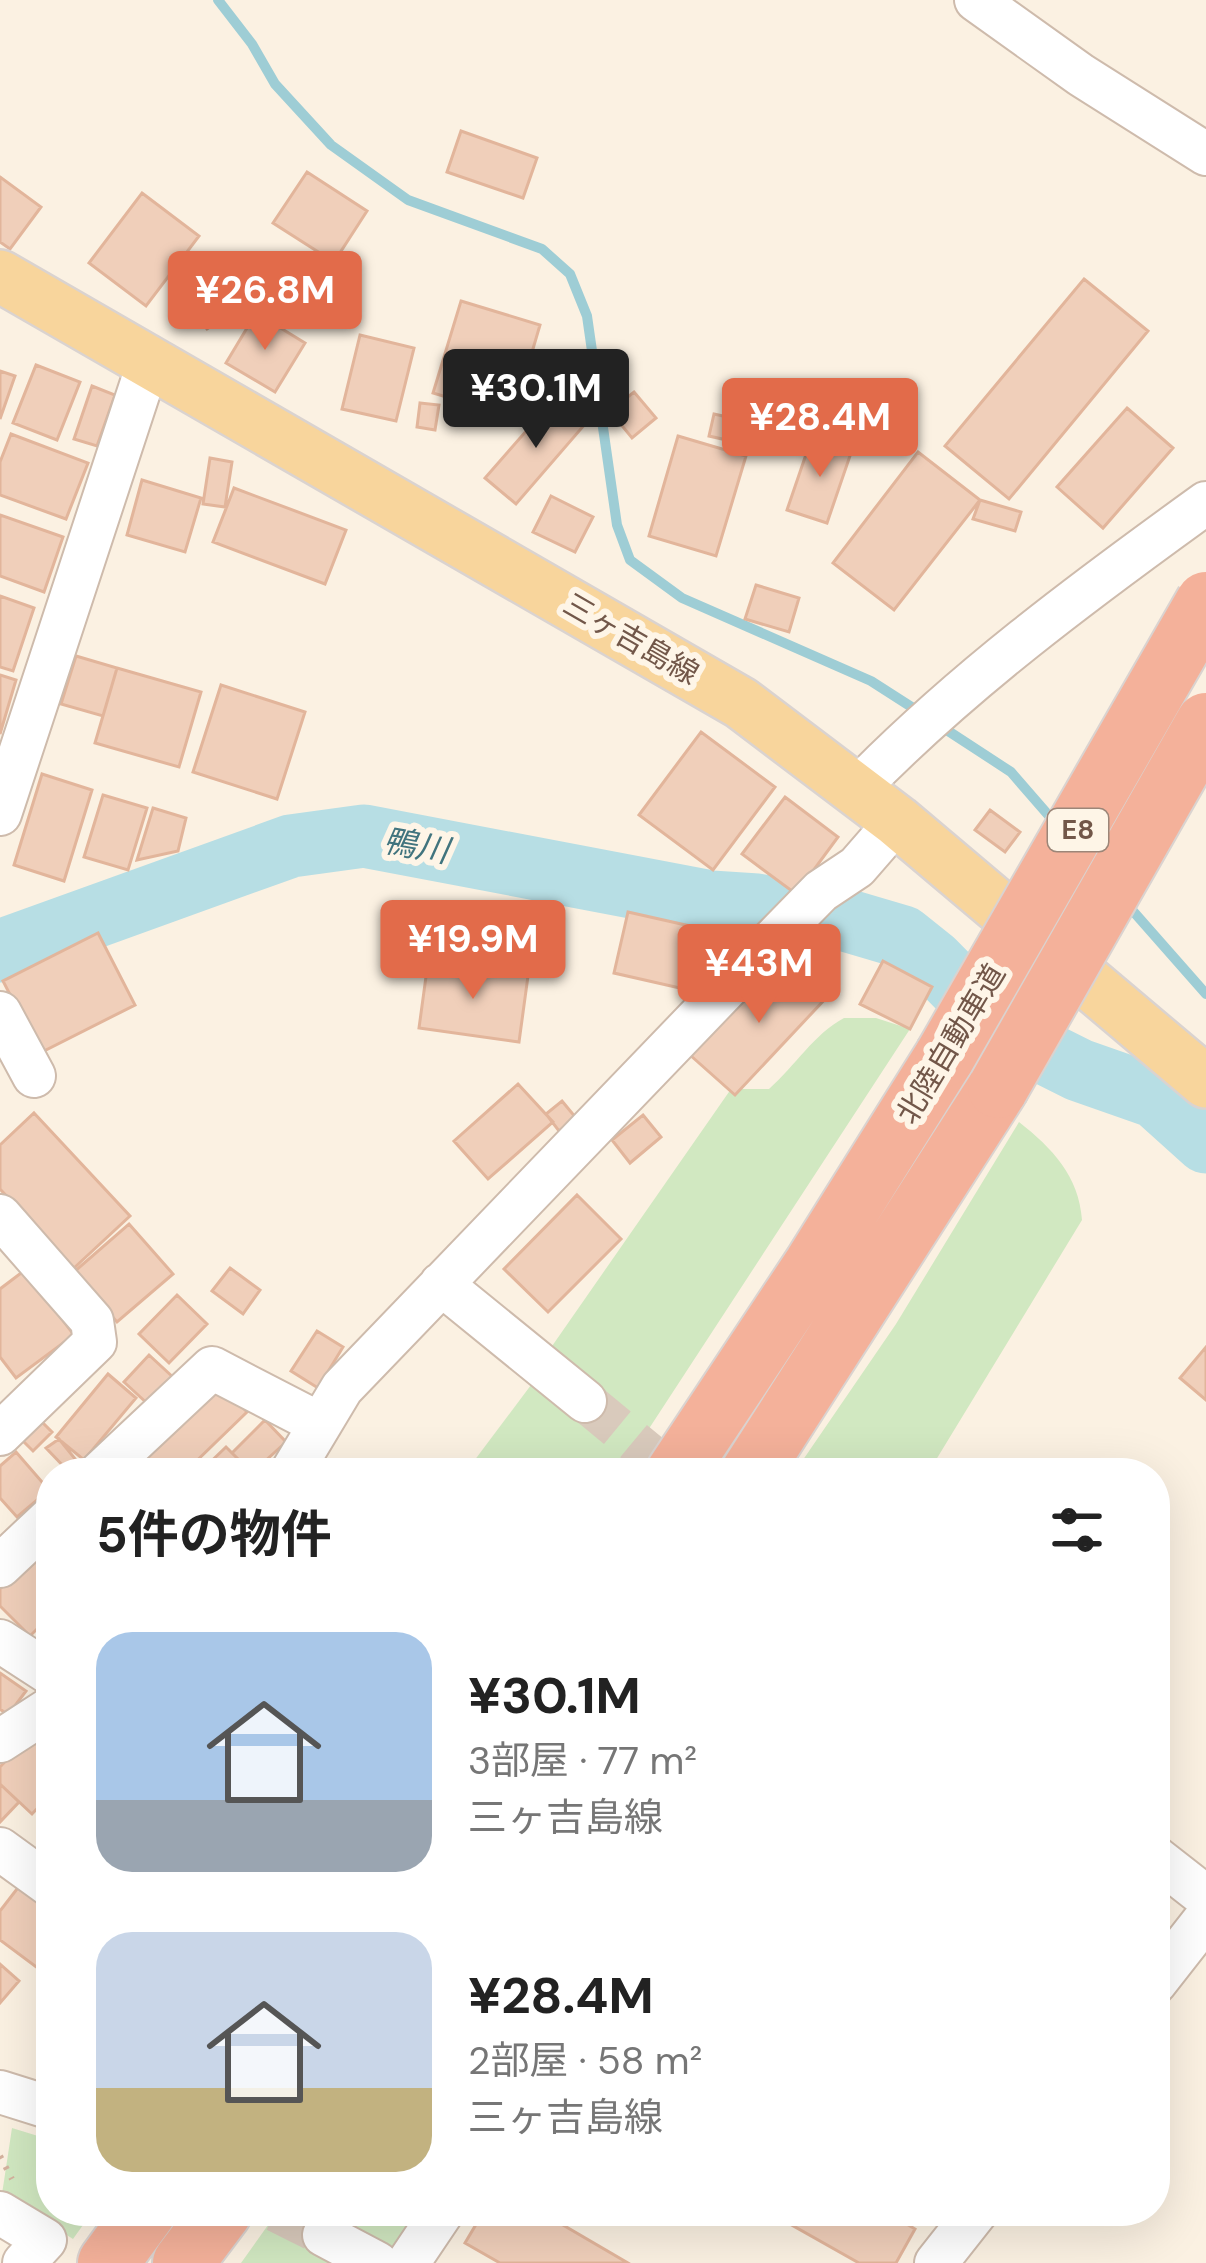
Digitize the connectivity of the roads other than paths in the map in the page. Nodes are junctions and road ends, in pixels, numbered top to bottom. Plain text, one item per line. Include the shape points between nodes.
1 (976, 0) edge
2 (1206, 154) edge
3 (0, 276) edge
4 (148, 364) junction
5 (1206, 502) edge
6 (1206, 602) edge
7 (1206, 723) edge
8 (4, 786) edge
9 (856, 790) junction
10 (896, 820) junction
11 (0, 1013) edge
12 (34, 1076) dead end
13 (1206, 1082) edge
14 (0, 1216) edge
15 (441, 1284) junction
16 (584, 1401) tunnel mouth
17 (318, 1423) junction
18 (0, 1434) edge
19 (116, 1458) edge
20 (299, 1458) edge
21 (686, 1458) edge
22 (761, 1458) edge
23 (36, 1533) edge
24 (0, 1566) edge
25 (0, 1641) edge
26 (36, 1664) edge
27 (36, 1718) edge
28 (0, 1742) edge
29 (0, 1849) edge
30 (1170, 1869) edge
31 (36, 1875) edge
32 (1206, 1898) edge
33 (1206, 1918) edge
34 (1170, 1964) edge
35 (0, 2092) edge
36 (36, 2103) edge
37 (0, 2213) edge
38 (135, 2226) edge
39 (212, 2226) edge
40 (433, 2226) edge
41 (964, 2226) edge
42 (324, 2235) tunnel mouth
43 (24, 2263) edge
44 (108, 2263) edge
45 (186, 2263) edge
46 (377, 2263) edge
47 (408, 2263) edge
48 (936, 2263) edge

1 - 2 street
3 - 4 main road, 三ヶ吉島線
4 - 8 street
4 - 9 main road, 三ヶ吉島線 via 741,703
5 - 9 street via 1073,599
6 - 21 highway, 北陸自動車道 / E8, bridge via 945,1056
7 - 22 highway, 北陸自動車道 / E8, bridge via 998,1088
9 - 10 main road, 三ヶ吉島線
10 - 13 main road, 三ヶ吉島線
10 - 15 street
11 - 12 street
14 - 18 street via 92,1321 95,1342
15 - 16 street
15 - 17 street
17 - 19 street via 212,1368
17 - 20 street
23 - 24 street
25 - 26 street
27 - 28 street
29 - 31 street
30 - 32 street
33 - 34 street
35 - 36 street
37 - 43 street via 44,2240
38 - 44 highway
39 - 45 highway
40 - 47 street
41 - 48 street
42 - 46 street

